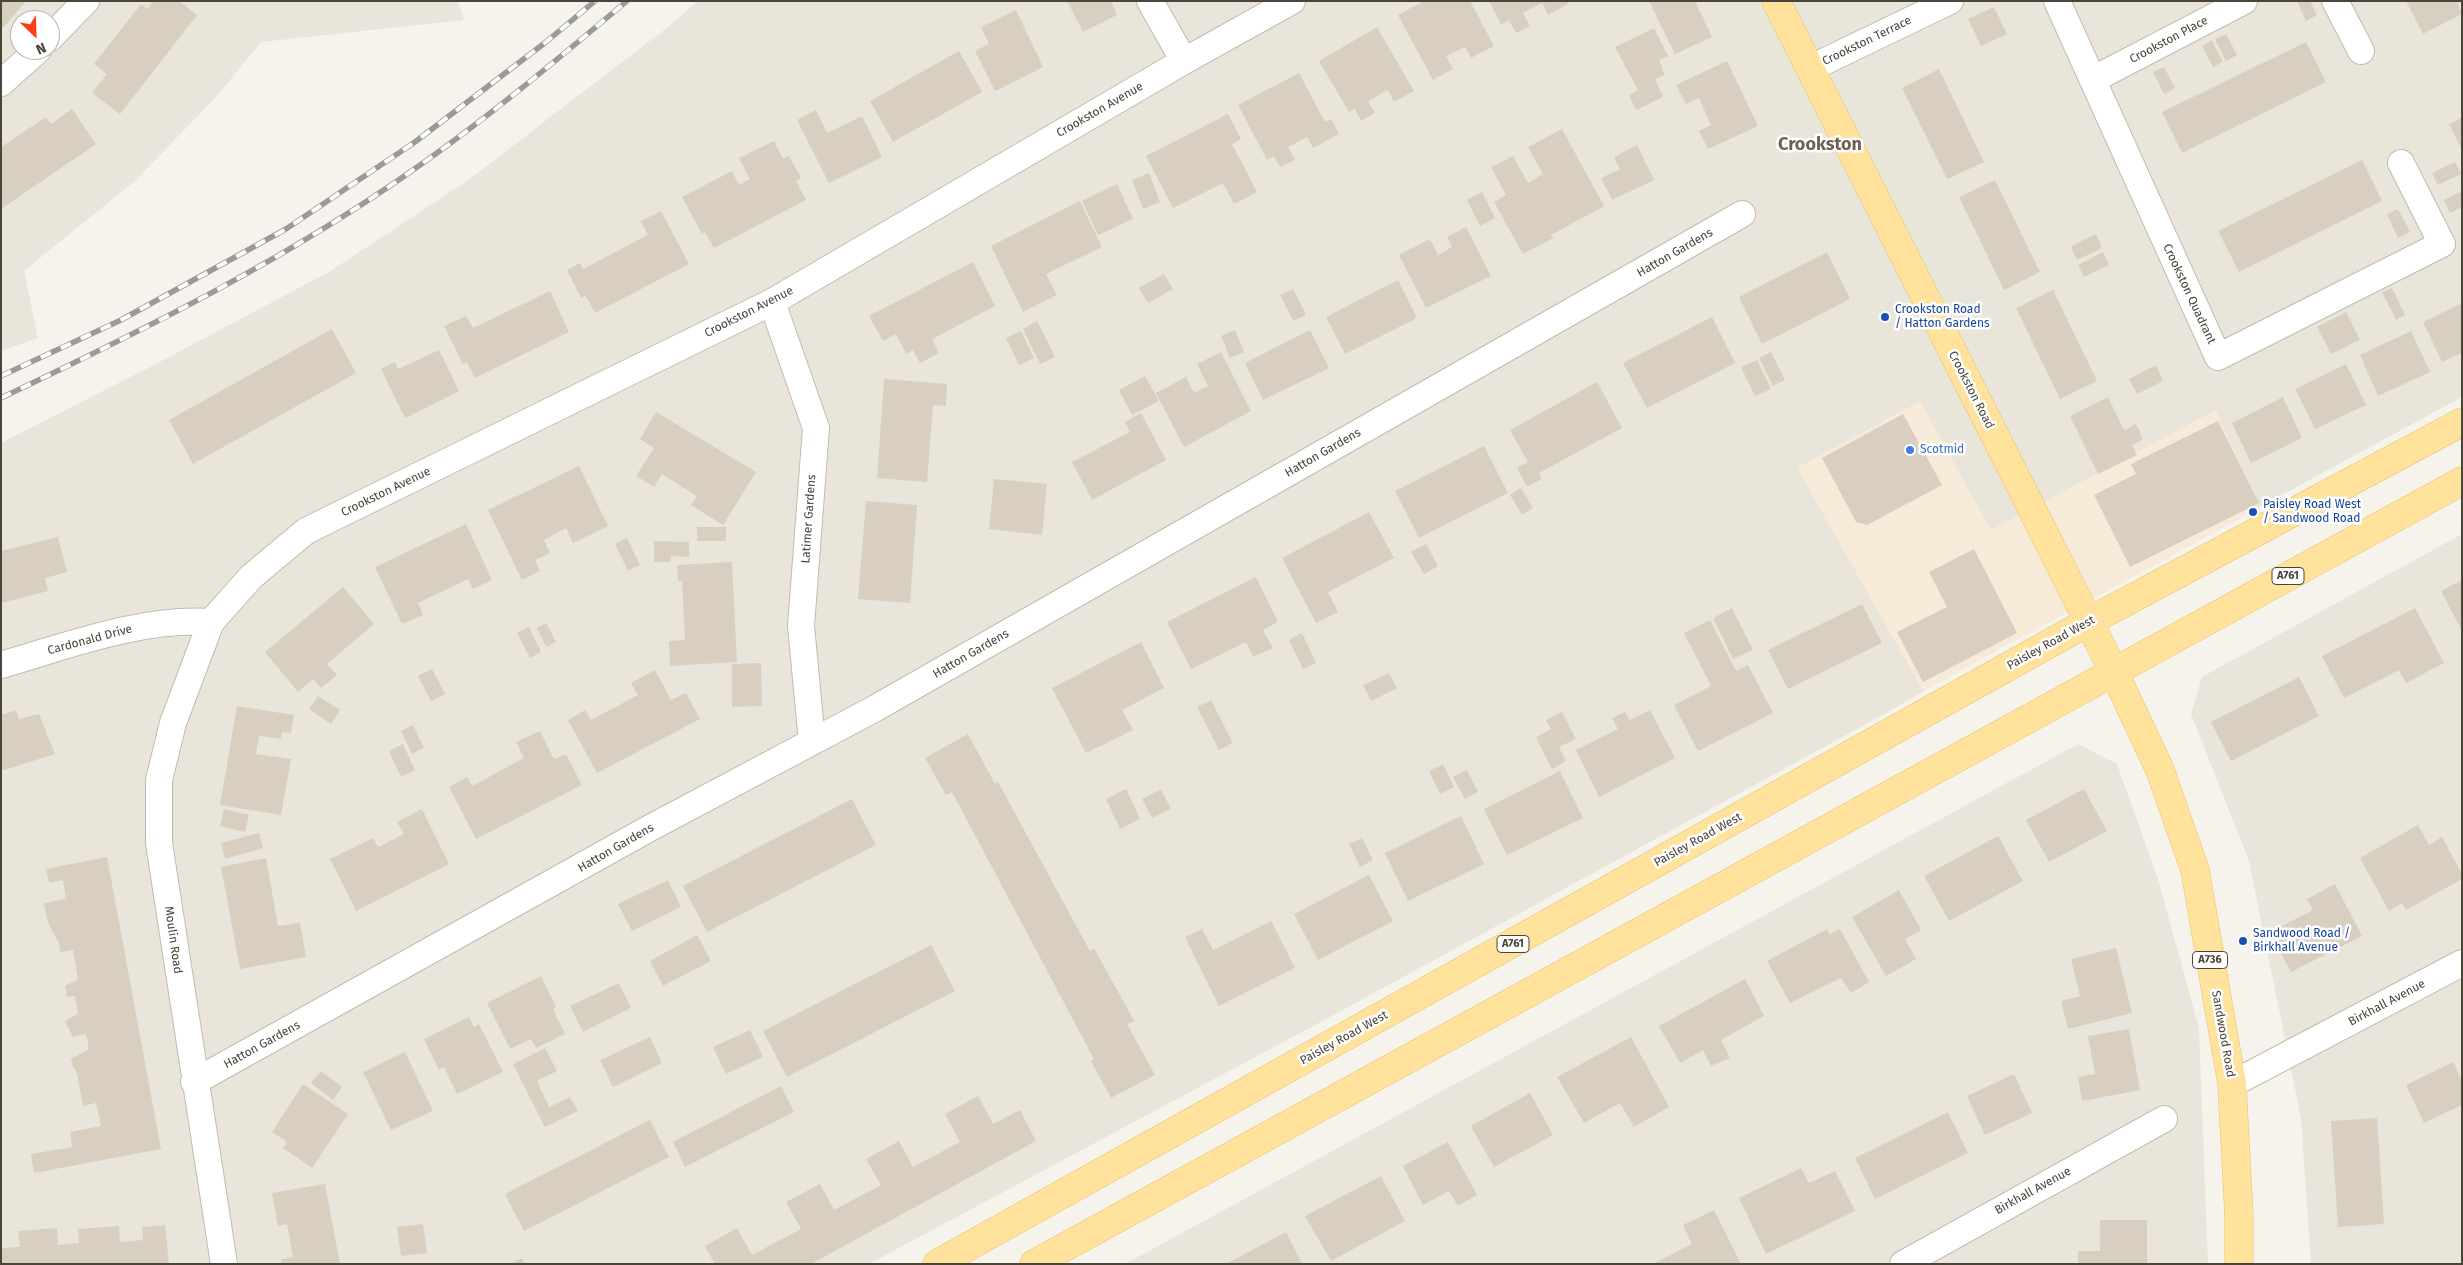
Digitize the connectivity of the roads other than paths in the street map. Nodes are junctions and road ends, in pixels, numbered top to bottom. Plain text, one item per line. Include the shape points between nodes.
1 (86, 1) edge
2 (1150, 1) edge
3 (1292, 1) edge
4 (1776, 1) edge
5 (1950, 1) edge
6 (2057, 1) edge
7 (2244, 1) edge
8 (2335, 1) edge
9 (60, 28) edge
10 (2361, 51) dead end
11 (27, 60) edge
12 (1184, 61) junction
13 (1811, 68) junction
14 (2094, 79) junction
15 (1, 83) edge
16 (2401, 163) dead end
17 (1742, 214) dead end
18 (772, 302) junction
19 (2462, 422) edge
20 (2462, 481) edge
21 (211, 622) junction
22 (2088, 622) junction
23 (1, 665) edge
24 (2114, 672) junction
25 (812, 742) junction
26 (2462, 963) edge
27 (194, 1082) junction
28 (2232, 1084) junction
29 (2164, 1118) dead end
30 (224, 1264) edge
31 (937, 1264) edge
32 (1034, 1264) edge
33 (1903, 1264) edge
34 (2239, 1264) edge

1 - 9 street
2 - 12 street
3 - 12 street, Crookston Avenue
4 - 13 main road, Crookston Road / A736
5 - 13 street, Crookston Terrace
6 - 14 street, Crookston Quadrant
7 - 14 street, Crookston Place
8 - 10 street
11 - 15 street
12 - 18 street, Crookston Avenue
13 - 22 main road, Crookston Road / A736
14 - 16 street, Crookston Quadrant via 2218,357 2442,244
17 - 25 street, Hatton Gardens
18 - 21 street, Crookston Avenue via 306,531 251,577
18 - 25 street, Latimer Gardens via 816,428 801,626
19 - 22 main road, Paisley Road West / A761
20 - 24 main road, A761
21 - 23 street, Cardonald Drive via 182,620 126,628
21 - 27 street, Moulin Road via 173,722 159,780 158,843
22 - 24 main road, Crookston Road / A736
22 - 31 main road, Paisley Road West / A761
24 - 28 main road, Sandwood Road / A736 via 2160,770 2195,870
24 - 32 main road, A761
25 - 27 street, Hatton Gardens via 650,828
26 - 28 street, Birkhall Avenue
27 - 30 street, Moulin Road
28 - 34 main road, Sandwood Road / A736
29 - 33 street, Birkhall Avenue

